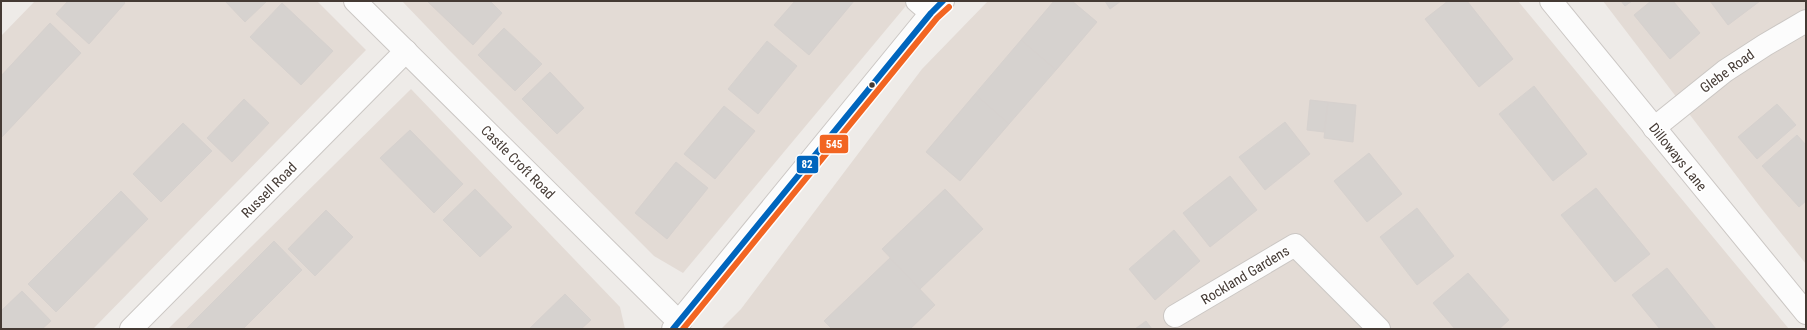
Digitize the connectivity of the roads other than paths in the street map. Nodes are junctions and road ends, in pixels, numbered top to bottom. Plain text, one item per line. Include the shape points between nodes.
1 (355, 1) edge
2 (1551, 1) edge
3 (930, 5) edge
4 (1806, 21) edge
5 (406, 51) junction
6 (1654, 128) junction
7 (1806, 313) edge
8 (1175, 316) dead end
9 (677, 326) edge
10 (131, 329) edge
11 (1379, 329) edge

1 - 5 street, Castle Croft Road
2 - 6 street, Dilloways Lane
3 - 9 street
4 - 6 street, Glebe Road via 1764,44 1725,71
5 - 9 street, Castle Croft Road
5 - 10 street, Russell Road
6 - 7 street, Dilloways Lane
8 - 11 street, Rockland Gardens via 1295,245

